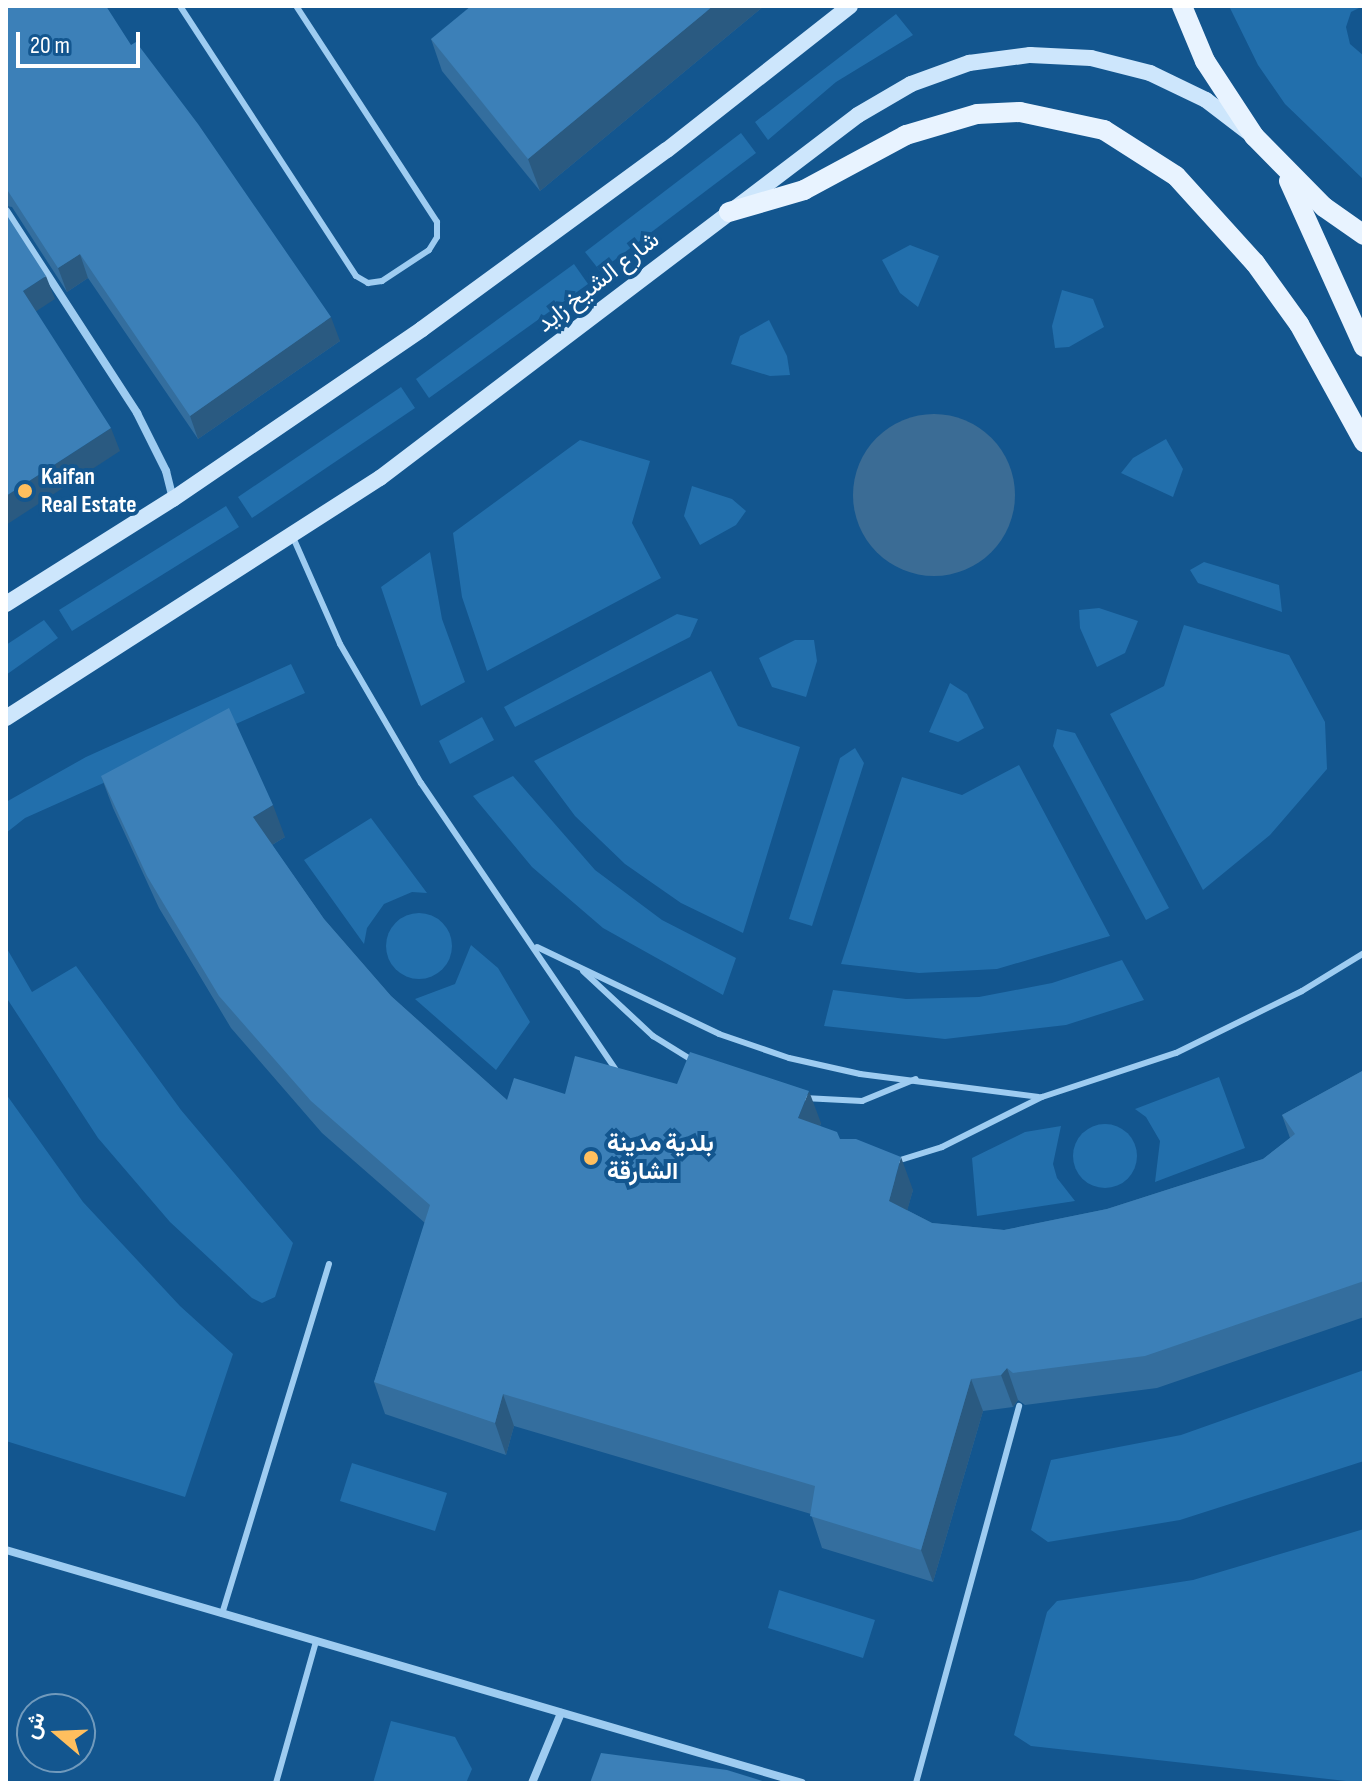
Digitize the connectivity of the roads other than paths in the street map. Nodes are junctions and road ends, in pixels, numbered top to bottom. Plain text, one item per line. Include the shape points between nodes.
1 (180, 6) edge
2 (296, 6) edge
3 (850, 6) edge
4 (1182, 6) edge
5 (1254, 136) junction
6 (1284, 170) junction
7 (6, 211) edge
8 (729, 212) junction
9 (1364, 235) edge
10 (1364, 347) edge
11 (1364, 442) edge
12 (173, 499) junction
13 (292, 534) junction
14 (6, 604) edge
15 (6, 718) edge
16 (534, 946) junction
17 (1364, 953) edge
18 (578, 967) junction
19 (705, 1067) edge
20 (916, 1079) junction
21 (630, 1082) edge
22 (792, 1094) edge
23 (1042, 1097) junction
24 (883, 1165) edge
25 (329, 1264) dead end
26 (1019, 1406) edge
27 (7, 1552) edge
28 (222, 1614) junction
29 (316, 1642) junction
30 (561, 1713) junction
31 (276, 1783) edge
32 (532, 1783) edge
33 (802, 1783) edge
34 (916, 1783) edge

1 - 2 lane via 356,276 368,283 382,281 429,250 438,229
3 - 12 main road via 545,241
4 - 5 main road via 1205,61
5 - 6 main road
5 - 8 main road, شارع الشيخ زايد via 1206,100 1150,73 1091,58 1015,57 969,63 911,84 858,115
6 - 9 main road
6 - 10 main road
7 - 12 street via 137,413 166,471
8 - 11 main road via 804,190 906,135 953,119 1020,112 1104,130 1176,176 1255,263 1299,324
8 - 13 main road, شارع الشيخ زايد via 411,455
12 - 14 main road
13 - 15 main road, شارع الشيخ زايد
13 - 16 lane via 340,644 421,783
16 - 18 lane
16 - 21 lane via 588,1035
17 - 23 lane via 1290,998 1176,1053
18 - 19 lane via 653,1036
18 - 20 lane via 754,1047 824,1067
20 - 22 lane via 862,1101 834,1103
20 - 23 lane
23 - 24 lane via 942,1147
25 - 28 lane
26 - 34 lane
27 - 28 street
28 - 29 street
29 - 30 street
29 - 31 lane
30 - 32 street
30 - 33 street

